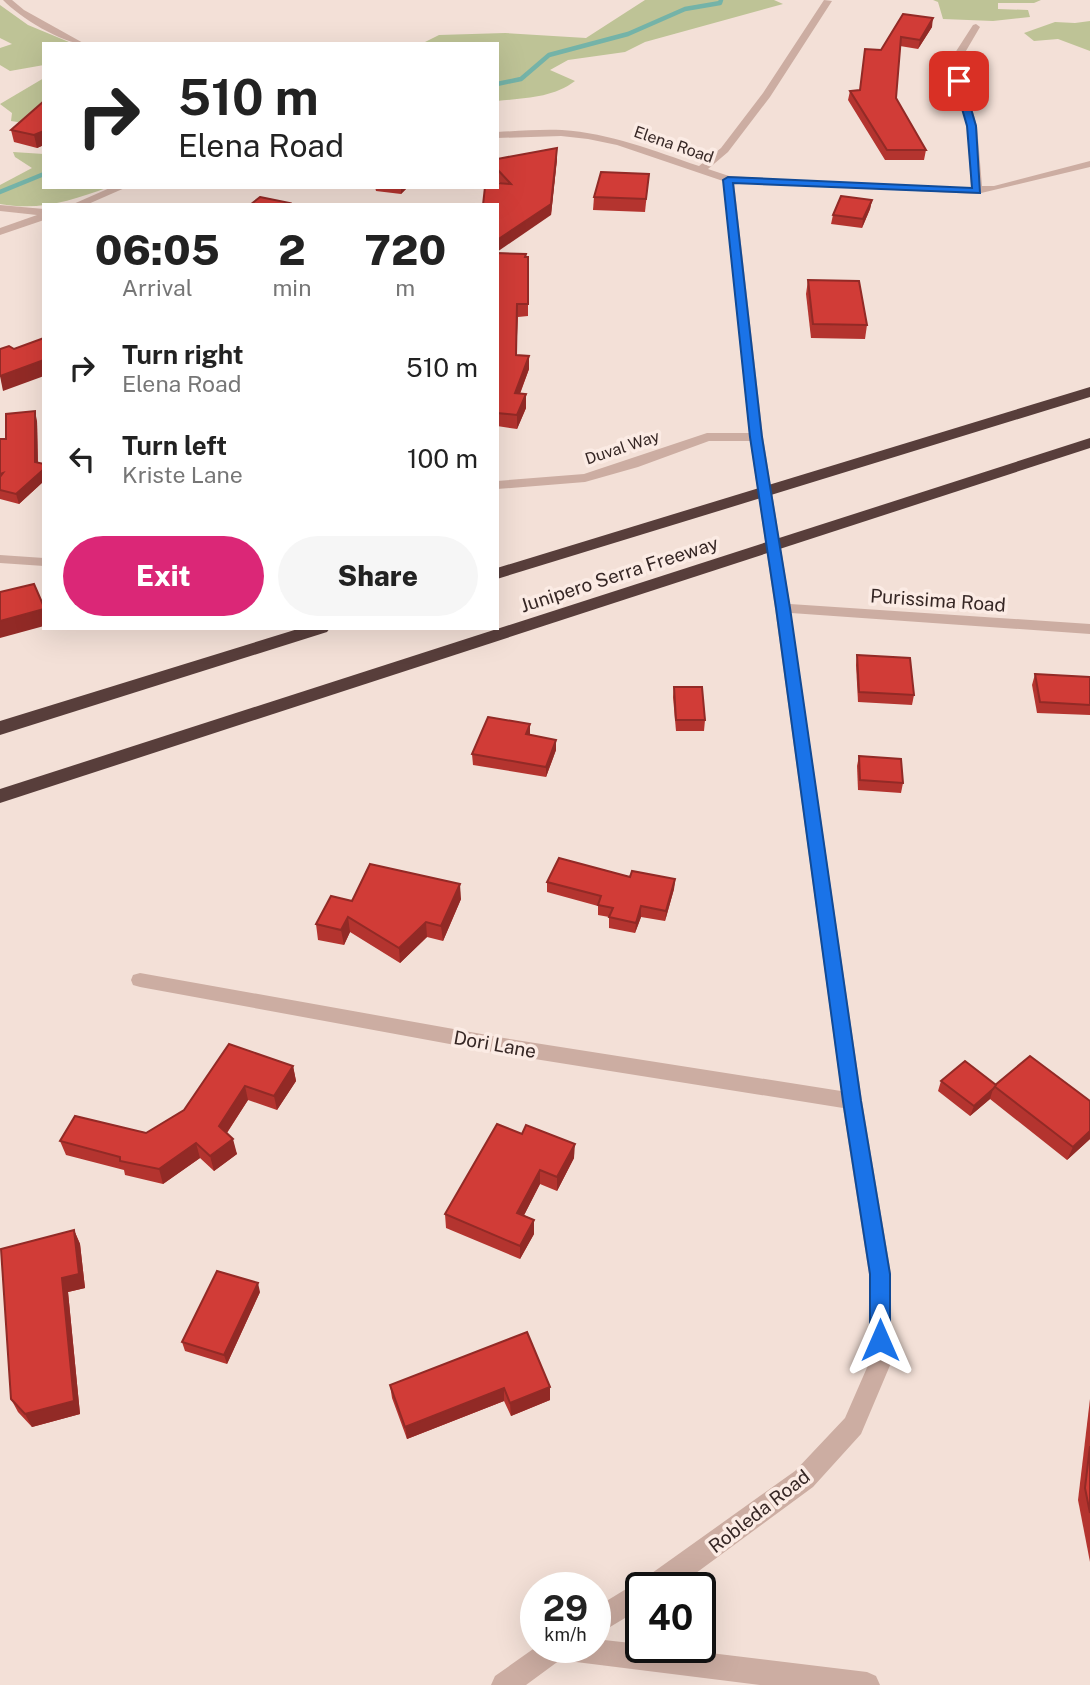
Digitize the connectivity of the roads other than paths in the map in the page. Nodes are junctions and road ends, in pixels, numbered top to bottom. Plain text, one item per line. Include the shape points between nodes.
1 (7, 0) edge
2 (828, 1) edge
3 (976, 27) dead end
4 (77, 42) edge
5 (499, 135) edge
6 (1090, 164) edge
7 (699, 170) junction
8 (728, 180) junction
9 (117, 189) edge
10 (977, 191) junction
11 (81, 203) edge
12 (0, 208) edge
13 (42, 214) edge
14 (42, 215) edge
15 (0, 232) edge
16 (1090, 392) edge
17 (756, 437) junction
18 (1090, 443) edge
19 (499, 485) edge
20 (0, 559) edge
21 (42, 562) edge
22 (499, 573) edge
23 (783, 608) junction
24 (1090, 629) edge
25 (315, 630) edge
26 (0, 728) edge
27 (0, 796) edge
28 (140, 980) dead end
29 (852, 1101) junction
30 (678, 1572) edge
31 (611, 1654) edge
32 (535, 1663) edge
33 (504, 1685) edge
34 (867, 1685) edge

1 - 4 street
2 - 7 street via 779,81 736,133 728,150
3 - 10 street via 958,56 959,81 972,126
5 - 7 street, Elena Road via 588,136
6 - 10 street, Elena Road
7 - 8 street, Elena Road
8 - 10 street, Elena Road
8 - 17 street, Robleda Road
9 - 11 street
12 - 13 street
14 - 15 street
16 - 22 highway, Junipero Serra Freeway
17 - 19 street, Duval Way via 707,437 585,478
17 - 23 street, Robleda Road
18 - 27 highway, Junipero Serra Freeway
20 - 21 street
23 - 24 street, Purissima Road
23 - 29 street, Robleda Road
25 - 26 highway
28 - 29 street, Dori Lane via 504,1046
29 - 30 street, Robleda Road via 880,1274 880,1363 853,1426 804,1479
31 - 34 street
32 - 33 street

